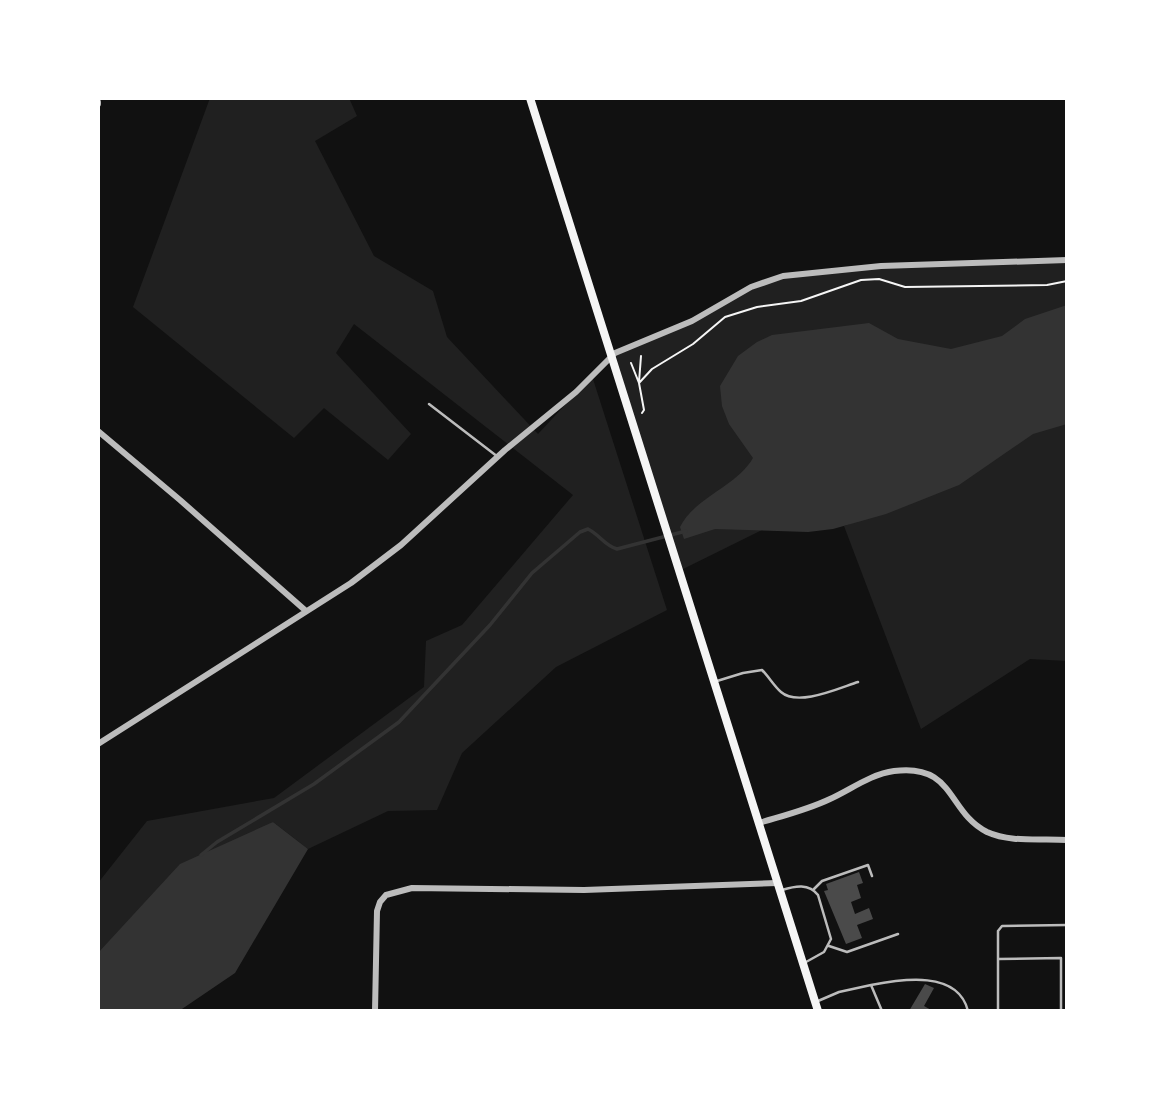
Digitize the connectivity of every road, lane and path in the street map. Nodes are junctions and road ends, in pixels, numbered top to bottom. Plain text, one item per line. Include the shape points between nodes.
1 (530, 98) edge
2 (1067, 260) edge
3 (1067, 281) edge
4 (641, 356) dead end
5 (611, 357) junction
6 (631, 363) dead end
7 (639, 383) junction
8 (429, 404) dead end
9 (642, 413) dead end
10 (98, 430) edge
11 (498, 457) junction
12 (306, 611) junction
13 (714, 682) junction
14 (858, 682) dead end
15 (99, 741) edge
16 (758, 823) junction
17 (1067, 840) edge
18 (872, 876) dead end
19 (778, 887) junction
20 (814, 889) junction
21 (1067, 925) edge
22 (898, 934) dead end
23 (829, 946) junction
24 (1062, 958) junction
25 (1067, 958) edge
26 (998, 959) junction
27 (803, 963) junction
28 (871, 985) junction
29 (816, 1007) edge
30 (375, 1011) edge
31 (882, 1011) edge
32 (968, 1011) edge
33 (998, 1011) edge
34 (1061, 1011) edge

1 - 5 main road
2 - 5 street via 881,266 783,276 751,287 692,321
3 - 7 path via 905,287 879,279 861,280 800,301 725,317
4 - 7 path
5 - 11 street
5 - 13 main road
6 - 7 path
7 - 9 path
8 - 11 lane
10 - 12 street
11 - 12 street via 401,545
12 - 15 street
13 - 14 lane via 762,670 793,699
13 - 16 main road
16 - 17 street via 826,801 893,771 916,772 938,779 969,817 988,832 1012,838
16 - 19 main road
18 - 20 lane via 867,865 822,881
19 - 20 lane
19 - 27 main road
19 - 30 street via 398,891 386,895 377,911
20 - 23 lane
21 - 26 lane via 1002,926
22 - 23 lane via 847,952
23 - 27 lane
24 - 25 lane
24 - 26 lane
24 - 34 lane
26 - 33 lane
27 - 29 main road
28 - 29 lane via 839,992
28 - 31 lane
28 - 32 lane via 906,980 944,983 957,992

